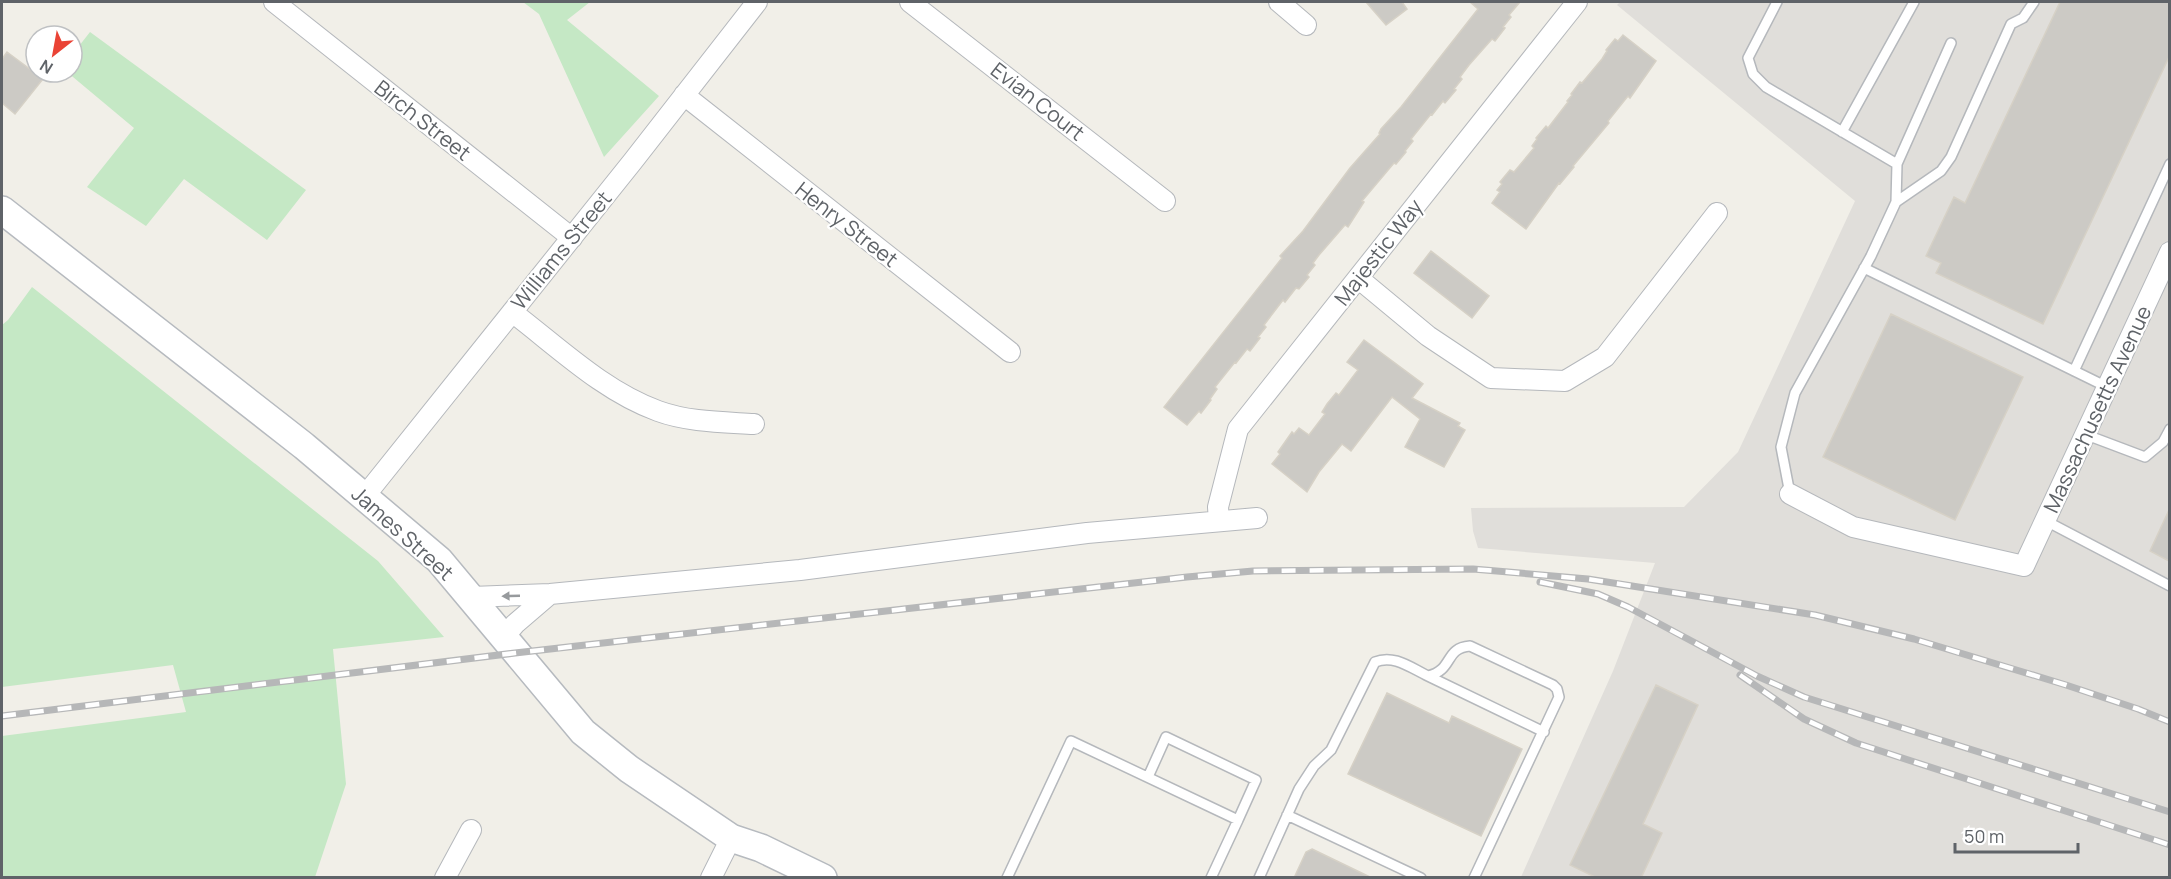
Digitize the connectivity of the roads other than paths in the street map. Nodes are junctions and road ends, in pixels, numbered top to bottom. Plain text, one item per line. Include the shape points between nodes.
1 (274, 2) edge
2 (757, 2) edge
3 (910, 2) edge
4 (1279, 2) edge
5 (1577, 2) edge
6 (1778, 2) edge
7 (1914, 2) edge
8 (2034, 2) edge
9 (1306, 25) dead end
10 (1951, 43) dead end
11 (684, 95) junction
12 (1842, 132) junction
13 (1897, 164) junction
14 (2169, 164) edge
15 (1165, 201) dead end
16 (1896, 201) junction
17 (2, 210) edge
18 (1717, 213) dead end
19 (572, 238) junction
20 (2169, 252) edge
21 (1864, 268) junction
22 (1358, 278) junction
23 (512, 312) junction
24 (1010, 352) dead end
25 (2074, 371) junction
26 (2105, 386) junction
27 (754, 424) dead end
28 (2169, 429) edge
29 (2084, 434) junction
30 (1790, 494) joint
31 (364, 498) junction
32 (1257, 518) dead end
33 (1219, 521) junction
34 (2046, 521) junction
35 (2169, 586) edge
36 (550, 594) junction
37 (472, 597) junction
38 (503, 638) junction
39 (1428, 676) junction
40 (1544, 732) junction
41 (1148, 777) junction
42 (1287, 815) junction
43 (1238, 820) junction
44 (471, 830) dead end
45 (731, 838) junction
46 (445, 878) edge
47 (711, 878) edge
48 (823, 878) edge
49 (1007, 878) edge
50 (1211, 878) edge
51 (1259, 878) edge
52 (1421, 878) edge
53 (1474, 878) edge

1 - 19 street, Birch Street
2 - 11 street, Williams Street
3 - 15 street, Evian Court
4 - 9 street
5 - 22 street, Majestic Way
6 - 12 lane via 1748,58 1753,75 1766,87
7 - 12 lane
8 - 16 lane via 2023,18 2011,24 1951,158 1941,171
10 - 13 lane
11 - 19 street, Williams Street
11 - 24 street, Henry Street
12 - 13 lane
13 - 16 lane
14 - 25 lane
16 - 21 lane
17 - 31 street, James Street via 304,446
18 - 22 street via 1605,357 1565,381 1491,378 1428,336
19 - 23 street, Williams Street
20 - 26 street, Massachusetts Avenue
21 - 25 lane
21 - 30 lane via 1795,393 1781,447
22 - 33 street, Majestic Way via 1239,429 1218,507
23 - 27 street via 617,392 659,411 704,421
23 - 31 street, Williams Street
25 - 26 lane
26 - 29 street, Massachusetts Avenue
28 - 29 lane via 2163,442 2145,457
29 - 34 street, Massachusetts Avenue
30 - 34 street, Massachusetts Avenue via 1853,527 2024,566
31 - 37 street, James Street via 439,560
32 - 33 street
33 - 36 street via 1087,533 800,570
34 - 35 lane
36 -> 37 street
36 - 38 street
37 - 38 street, James Street
38 - 45 street, James Street via 583,732 629,769
39 - 40 lane
39 - 40 lane via 1445,668 1453,651 1470,646 1553,685 1559,697
39 - 42 lane via 1393,658 1375,662 1331,750 1314,766
40 - 53 lane
41 - 43 lane
41 - 43 lane via 1166,737 1196,751 1256,780
41 - 49 lane via 1071,741
42 - 51 lane
42 - 52 lane
43 - 50 lane
44 - 46 street
45 - 47 street
45 - 48 street, James Street

